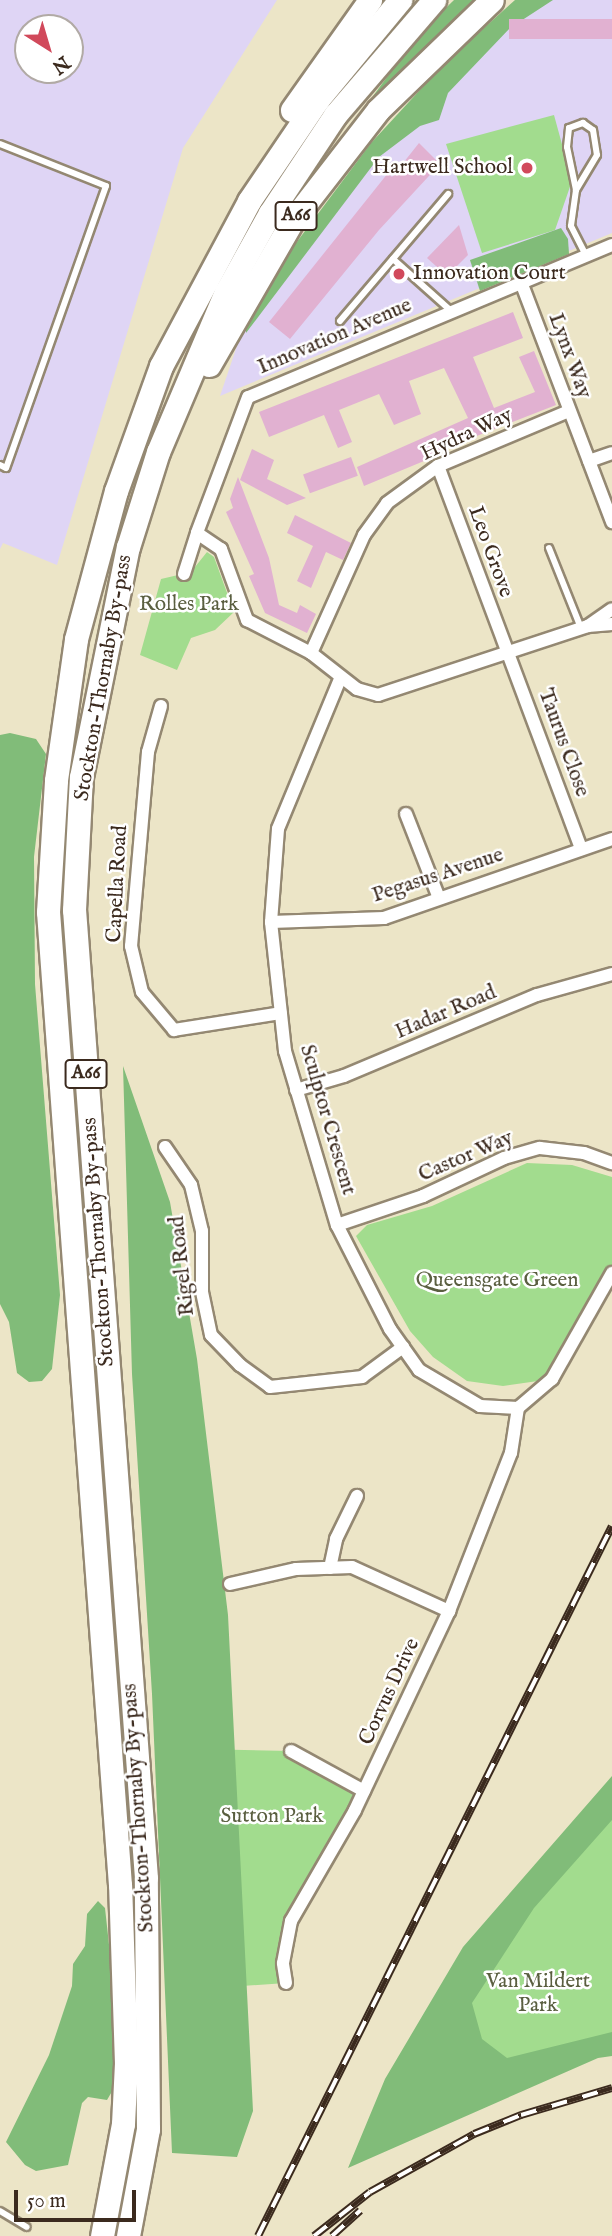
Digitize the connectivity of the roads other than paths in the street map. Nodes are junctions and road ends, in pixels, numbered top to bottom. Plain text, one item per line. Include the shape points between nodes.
1 (369, 0) edge
2 (400, 0) edge
3 (434, 0) edge
4 (492, 0) edge
5 (0, 144) edge
6 (576, 190) junction
7 (448, 194) dead end
8 (612, 245) edge
9 (586, 255) junction
10 (393, 259) junction
11 (521, 282) junction
12 (449, 309) junction
13 (340, 321) dead end
14 (161, 366) junction
15 (569, 411) junction
16 (158, 452) junction
17 (612, 453) edge
18 (589, 461) junction
19 (0, 465) edge
20 (438, 466) junction
21 (612, 522) edge
22 (197, 533) junction
23 (549, 548) dead end
24 (184, 574) dead end
25 (612, 609) edge
26 (612, 624) edge
27 (585, 627) junction
28 (508, 650) junction
29 (311, 653) junction
30 (340, 679) junction
31 (161, 706) dead end
32 (406, 814) dead end
33 (612, 839) edge
34 (581, 849) junction
35 (439, 898) junction
36 (271, 922) junction
37 (612, 974) edge
38 (281, 1013) junction
39 (296, 1090) junction
40 (165, 1147) dead end
41 (612, 1163) edge
42 (337, 1225) junction
43 (612, 1273) edge
44 (403, 1347) junction
45 (518, 1408) junction
46 (357, 1496) dead end
47 (330, 1568) junction
48 (230, 1584) dead end
49 (449, 1611) junction
50 (291, 1751) dead end
51 (364, 1791) junction
52 (286, 1983) dead end
53 (0, 2211) edge
54 (27, 2227) dead end
55 (102, 2236) edge
56 (128, 2236) edge

1 - 14 highway, A66 via 242,185 182,290
2 - 14 highway, Stockton-Thornaby By-pass / A66 via 318,99 249,201
3 - 16 highway, Stockton-Thornaby By-pass / A66 via 335,115 270,213 226,292
4 - 16 highway, A66 via 378,110 292,221
5 - 19 lane via 106,186 6,468
6 - 6 lane via 567,147 569,128 583,123 593,130 597,155
6 - 9 lane via 571,226
7 - 10 lane
8 - 9 street, Innovation Avenue
9 - 11 street, Innovation Avenue
10 - 12 lane
10 - 13 lane
11 - 12 street, Innovation Avenue
11 - 15 street, Lynx Way
12 - 22 street, Innovation Avenue via 248,397
14 - 55 highway, Stockton-Thornaby By-pass / A66 via 116,491 76,639 56,780 48,912 120,1885 125,2087
15 - 18 street, Lynx Way
15 - 20 street, Hydra Way
16 - 56 highway, Stockton-Thornaby By-pass / A66 via 128,547 81,777 74,910 146,1878 148,2116
17 - 18 street
18 - 21 street, Lynx Way
20 - 28 street, Leo Grove
20 - 29 street, Hydra Way via 387,503 364,535
22 - 24 street, Innovation Avenue
22 - 29 street via 221,549 247,620
23 - 27 lane
25 - 27 street
26 - 27 street
27 - 28 street
28 - 30 street via 378,695
28 - 34 street, Taurus Close
29 - 30 street
30 - 36 street, Sculptor Crescent via 278,830
31 - 38 street, Capella Road via 148,752 131,946 142,992 174,1030
32 - 35 street
33 - 34 street, Pegasus Avenue
34 - 35 street, Pegasus Avenue
35 - 36 street, Pegasus Avenue via 384,918
36 - 38 street, Sculptor Crescent
37 - 39 street, Hadar Road via 537,995 344,1076
38 - 39 street, Sculptor Crescent
39 - 42 street, Sculptor Crescent
40 - 44 street, Rigel Road via 191,1185 202,1231 202,1292 211,1335 240,1364 270,1387 362,1377
41 - 42 street, Castor Way via 584,1153 540,1148
42 - 44 street, Sculptor Crescent
43 - 45 street via 552,1379
44 - 45 street, Sculptor Crescent via 419,1370 480,1406
45 - 49 street, Corvus Drive via 512,1453
46 - 47 street via 335,1539
47 - 48 street via 296,1569
47 - 49 street via 352,1567
49 - 51 street, Corvus Drive
50 - 51 street
51 - 52 street, Corvus Drive via 291,1921 283,1963
53 - 54 lane

